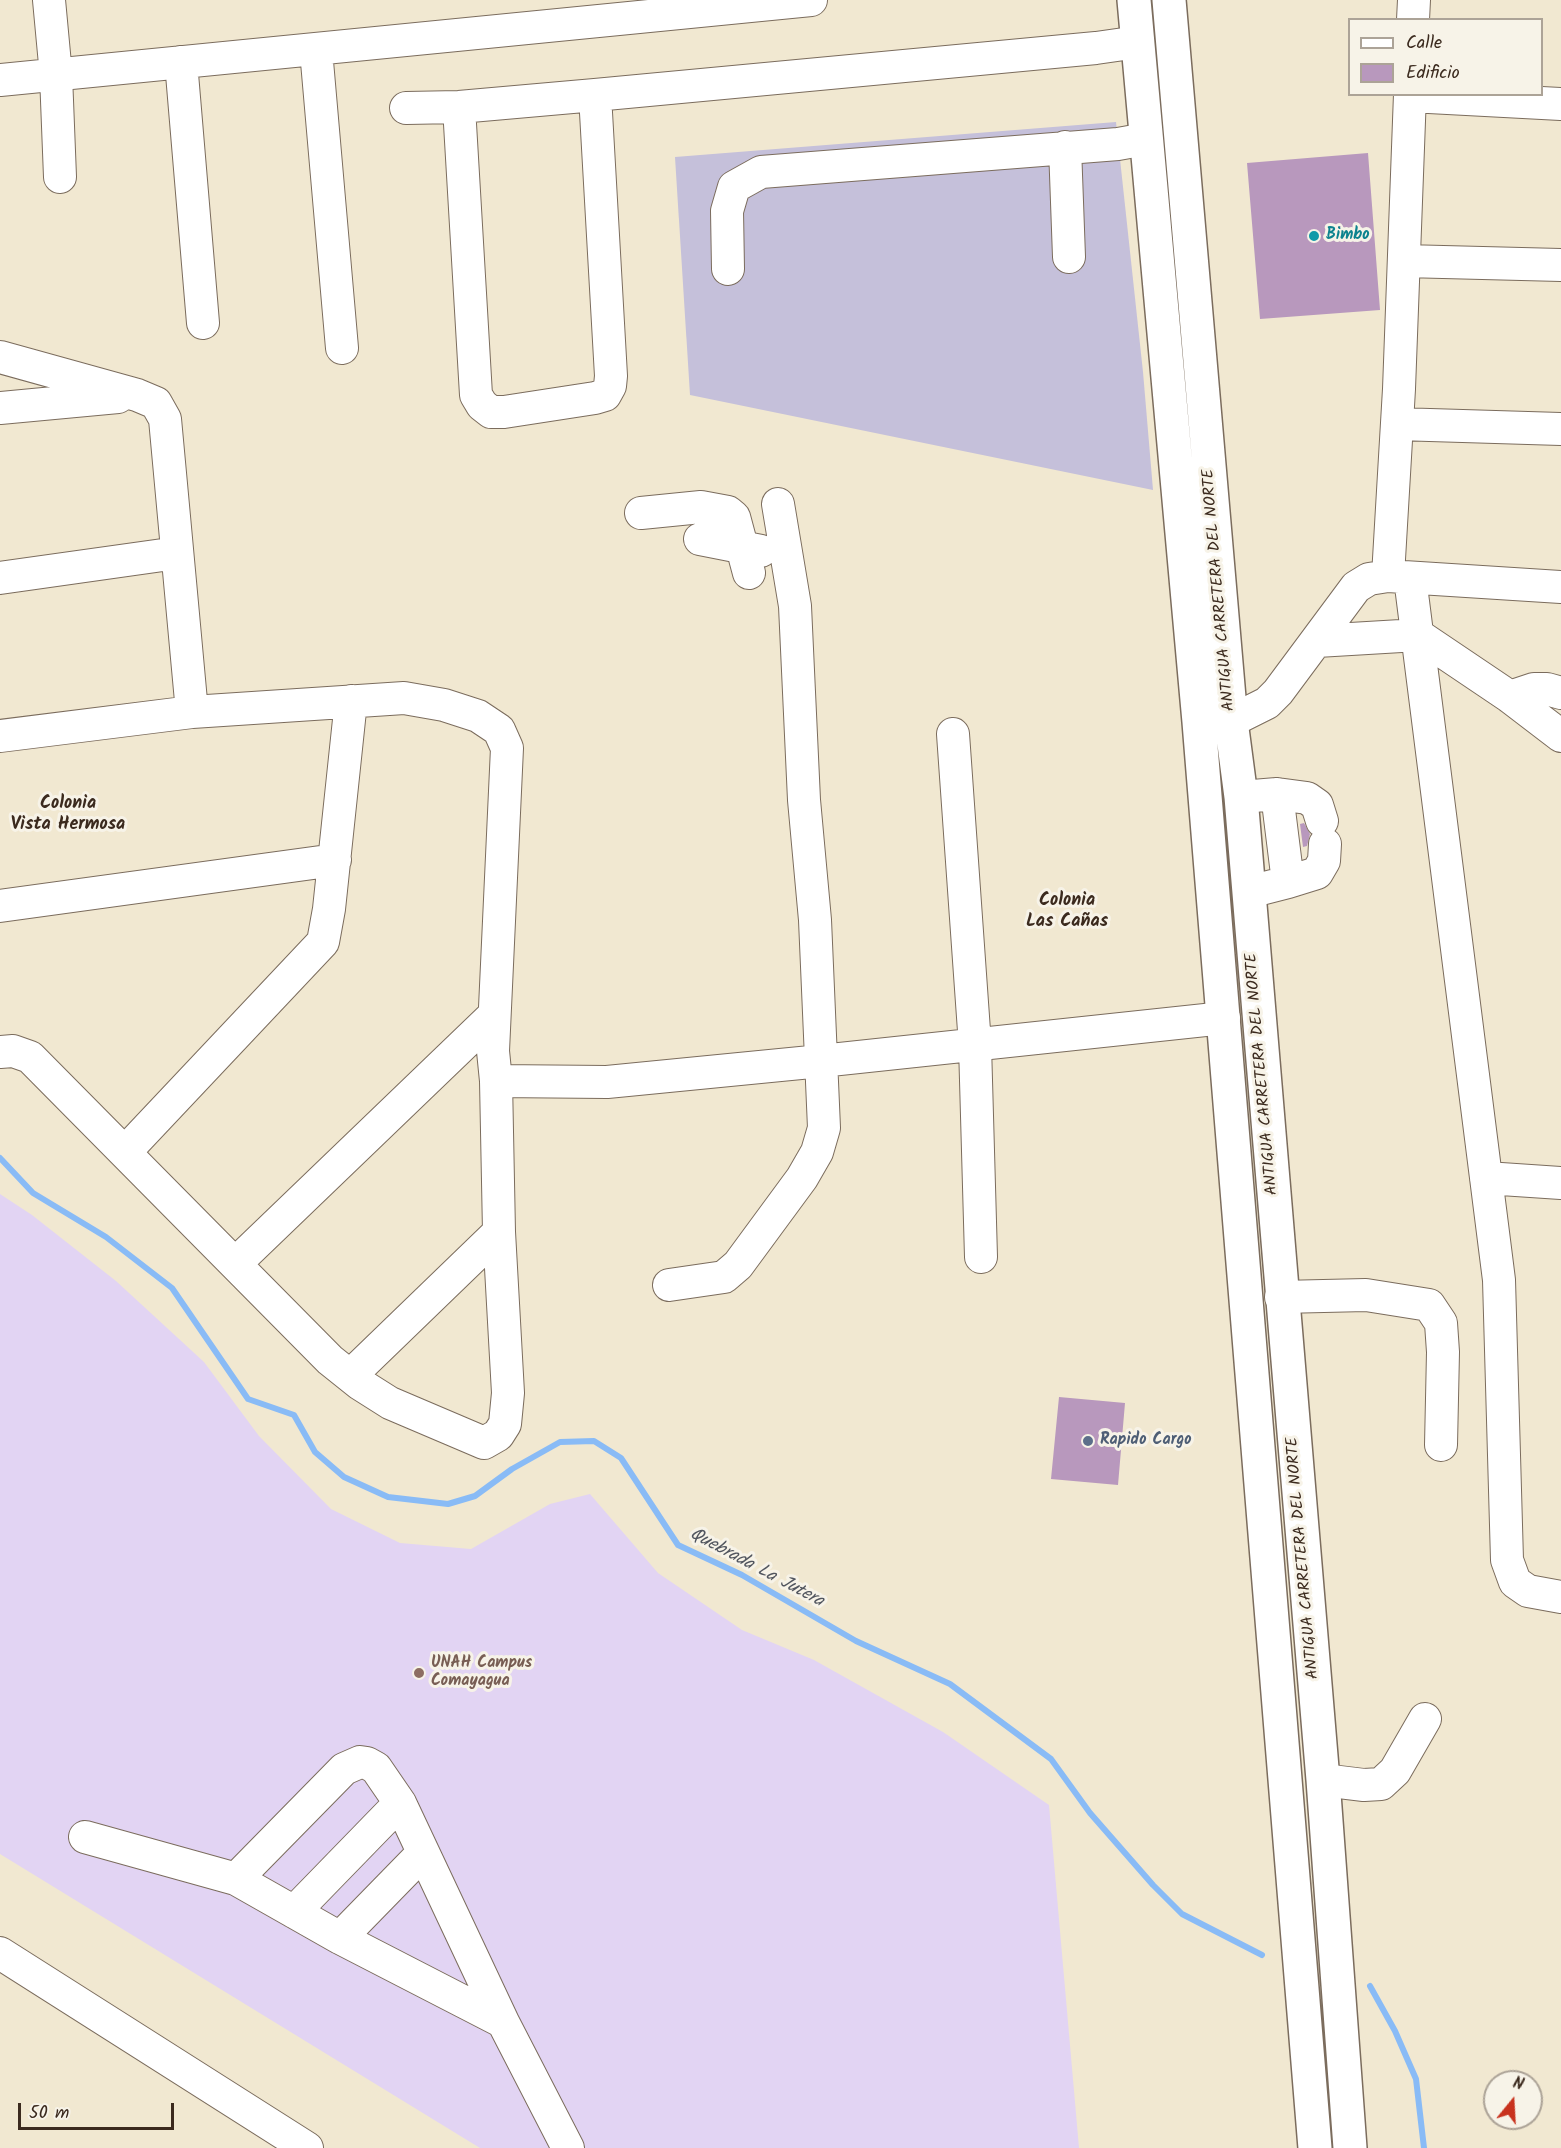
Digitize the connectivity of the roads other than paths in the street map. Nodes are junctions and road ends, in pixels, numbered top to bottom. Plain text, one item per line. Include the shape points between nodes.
1 (50, 0) edge
2 (811, 0) edge
3 (1134, 0) edge
4 (1169, 0) edge
5 (1414, 0) edge
6 (591, 11) edge
7 (1413, 18) edge
8 (1138, 42) junction
9 (316, 50) junction
10 (181, 62) junction
11 (56, 75) junction
12 (0, 80) edge
13 (595, 95) junction
14 (1410, 96) edge
15 (1427, 96) edge
16 (1561, 104) edge
17 (459, 107) junction
18 (406, 108) dead end
19 (1146, 139) junction
20 (1065, 147) junction
21 (60, 177) dead end
22 (1069, 257) dead end
23 (1404, 261) junction
24 (1561, 266) edge
25 (728, 269) dead end
26 (203, 323) dead end
27 (342, 348) dead end
28 (0, 357) edge
29 (136, 395) junction
30 (0, 408) edge
31 (1397, 424) junction
32 (1561, 429) edge
33 (778, 504) dead end
34 (641, 513) dead end
35 (700, 539) dead end
36 (177, 553) junction
37 (787, 555) junction
38 (745, 561) junction
39 (1399, 577) junction
40 (0, 578) edge
41 (1561, 587) edge
42 (1418, 635) junction
43 (1317, 641) junction
44 (1561, 693) edge
45 (1510, 697) junction
46 (351, 702) junction
47 (192, 712) junction
48 (1231, 721) junction
49 (953, 734) dead end
50 (0, 736) edge
51 (1561, 736) edge
52 (1277, 794) junction
53 (1241, 797) junction
54 (334, 860) junction
55 (1288, 882) junction
56 (1249, 892) junction
57 (0, 906) edge
58 (494, 1015) junction
59 (1224, 1018) junction
60 (975, 1045) junction
61 (0, 1052) edge
62 (821, 1061) junction
63 (496, 1081) junction
64 (125, 1152) junction
65 (1486, 1178) junction
66 (1561, 1183) edge
67 (499, 1232) junction
68 (981, 1257) dead end
69 (235, 1264) junction
70 (669, 1285) dead end
71 (1281, 1296) junction
72 (350, 1376) junction
73 (1441, 1445) dead end
74 (1561, 1597) edge
75 (1425, 1719) dead end
76 (1323, 1780) junction
77 (400, 1803) junction
78 (85, 1837) dead end
79 (423, 1853) junction
80 (236, 1879) junction
81 (294, 1912) junction
82 (340, 1938) junction
83 (0, 1953) edge
84 (503, 2022) junction
85 (570, 2144) edge
86 (307, 2148) edge
87 (1315, 2148) edge
88 (1350, 2148) edge

1 - 11 street
2 - 6 street
3 - 8 main road, ANTIGUA CARRETERA DEL NORTE
4 - 48 main road, ANTIGUA CARRETERA DEL NORTE
5 - 7 street
6 - 9 street
8 - 13 street
8 - 19 main road, ANTIGUA CARRETERA DEL NORTE
9 - 10 street
9 - 27 street
10 - 11 street
10 - 26 street
11 - 12 street
11 - 21 street
13 - 17 street
13 - 17 street via 610,386 605,395 595,398 504,412 491,412 476,395
14 - 23 street
15 - 16 street
17 - 18 street
19 - 20 street
19 - 59 main road, ANTIGUA CARRETERA DEL NORTE
20 - 22 street
20 - 25 street via 761,172 734,187 728,211
23 - 24 street
23 - 31 street
28 - 29 street
29 - 30 street
29 - 36 street via 156,403 165,419
31 - 32 street
31 - 39 street
33 - 37 street
34 - 38 street via 701,507 728,512 734,517
35 - 38 street
36 - 40 street
36 - 47 street
37 - 38 street
37 - 62 street via 795,606
39 - 41 street
39 - 42 street
39 - 43 street via 1369,579 1356,587
42 - 43 street
42 - 45 street
42 - 65 street
43 - 48 street via 1278,692 1266,703
44 - 45 street via 1534,689
45 - 51 street
46 - 47 street
46 - 54 street
46 - 58 street via 404,698 444,705 478,716 499,730 507,748
47 - 50 street
48 - 53 main road, ANTIGUA CARRETERA DEL NORTE
49 - 60 street
52 - 53 street
52 - 55 street
52 - 55 street via 1307,798 1317,805 1324,833 1324,861 1317,873
53 - 56 main road, ANTIGUA CARRETERA DEL NORTE
54 - 57 street
54 - 64 street via 323,942
55 - 56 street
56 - 71 main road, ANTIGUA CARRETERA DEL NORTE
58 - 63 street
58 - 69 street
59 - 60 street
59 - 87 main road, ANTIGUA CARRETERA DEL NORTE
60 - 62 street
60 - 68 street
61 - 64 street via 13,1051 30,1057
62 - 63 street via 607,1082
62 - 70 street via 824,1128 817,1152 802,1178 738,1265 724,1276
63 - 67 street
64 - 69 street
65 - 66 street
65 - 74 street via 1499,1280 1507,1560 1515,1582 1528,1591
67 - 72 street
67 - 72 street via 508,1393 505,1424 498,1436 484,1443 390,1403
69 - 72 street
71 - 73 street via 1366,1295 1429,1305 1441,1323
71 - 76 main road, ANTIGUA CARRETERA DEL NORTE
75 - 76 street via 1395,1771 1381,1784
76 - 88 main road, ANTIGUA CARRETERA DEL NORTE
77 - 79 street
77 - 80 street via 376,1768 367,1763 353,1764
77 - 81 street
78 - 80 street
79 - 82 street
79 - 84 street
80 - 81 street
81 - 82 street
82 - 84 street
83 - 86 street
84 - 85 street

